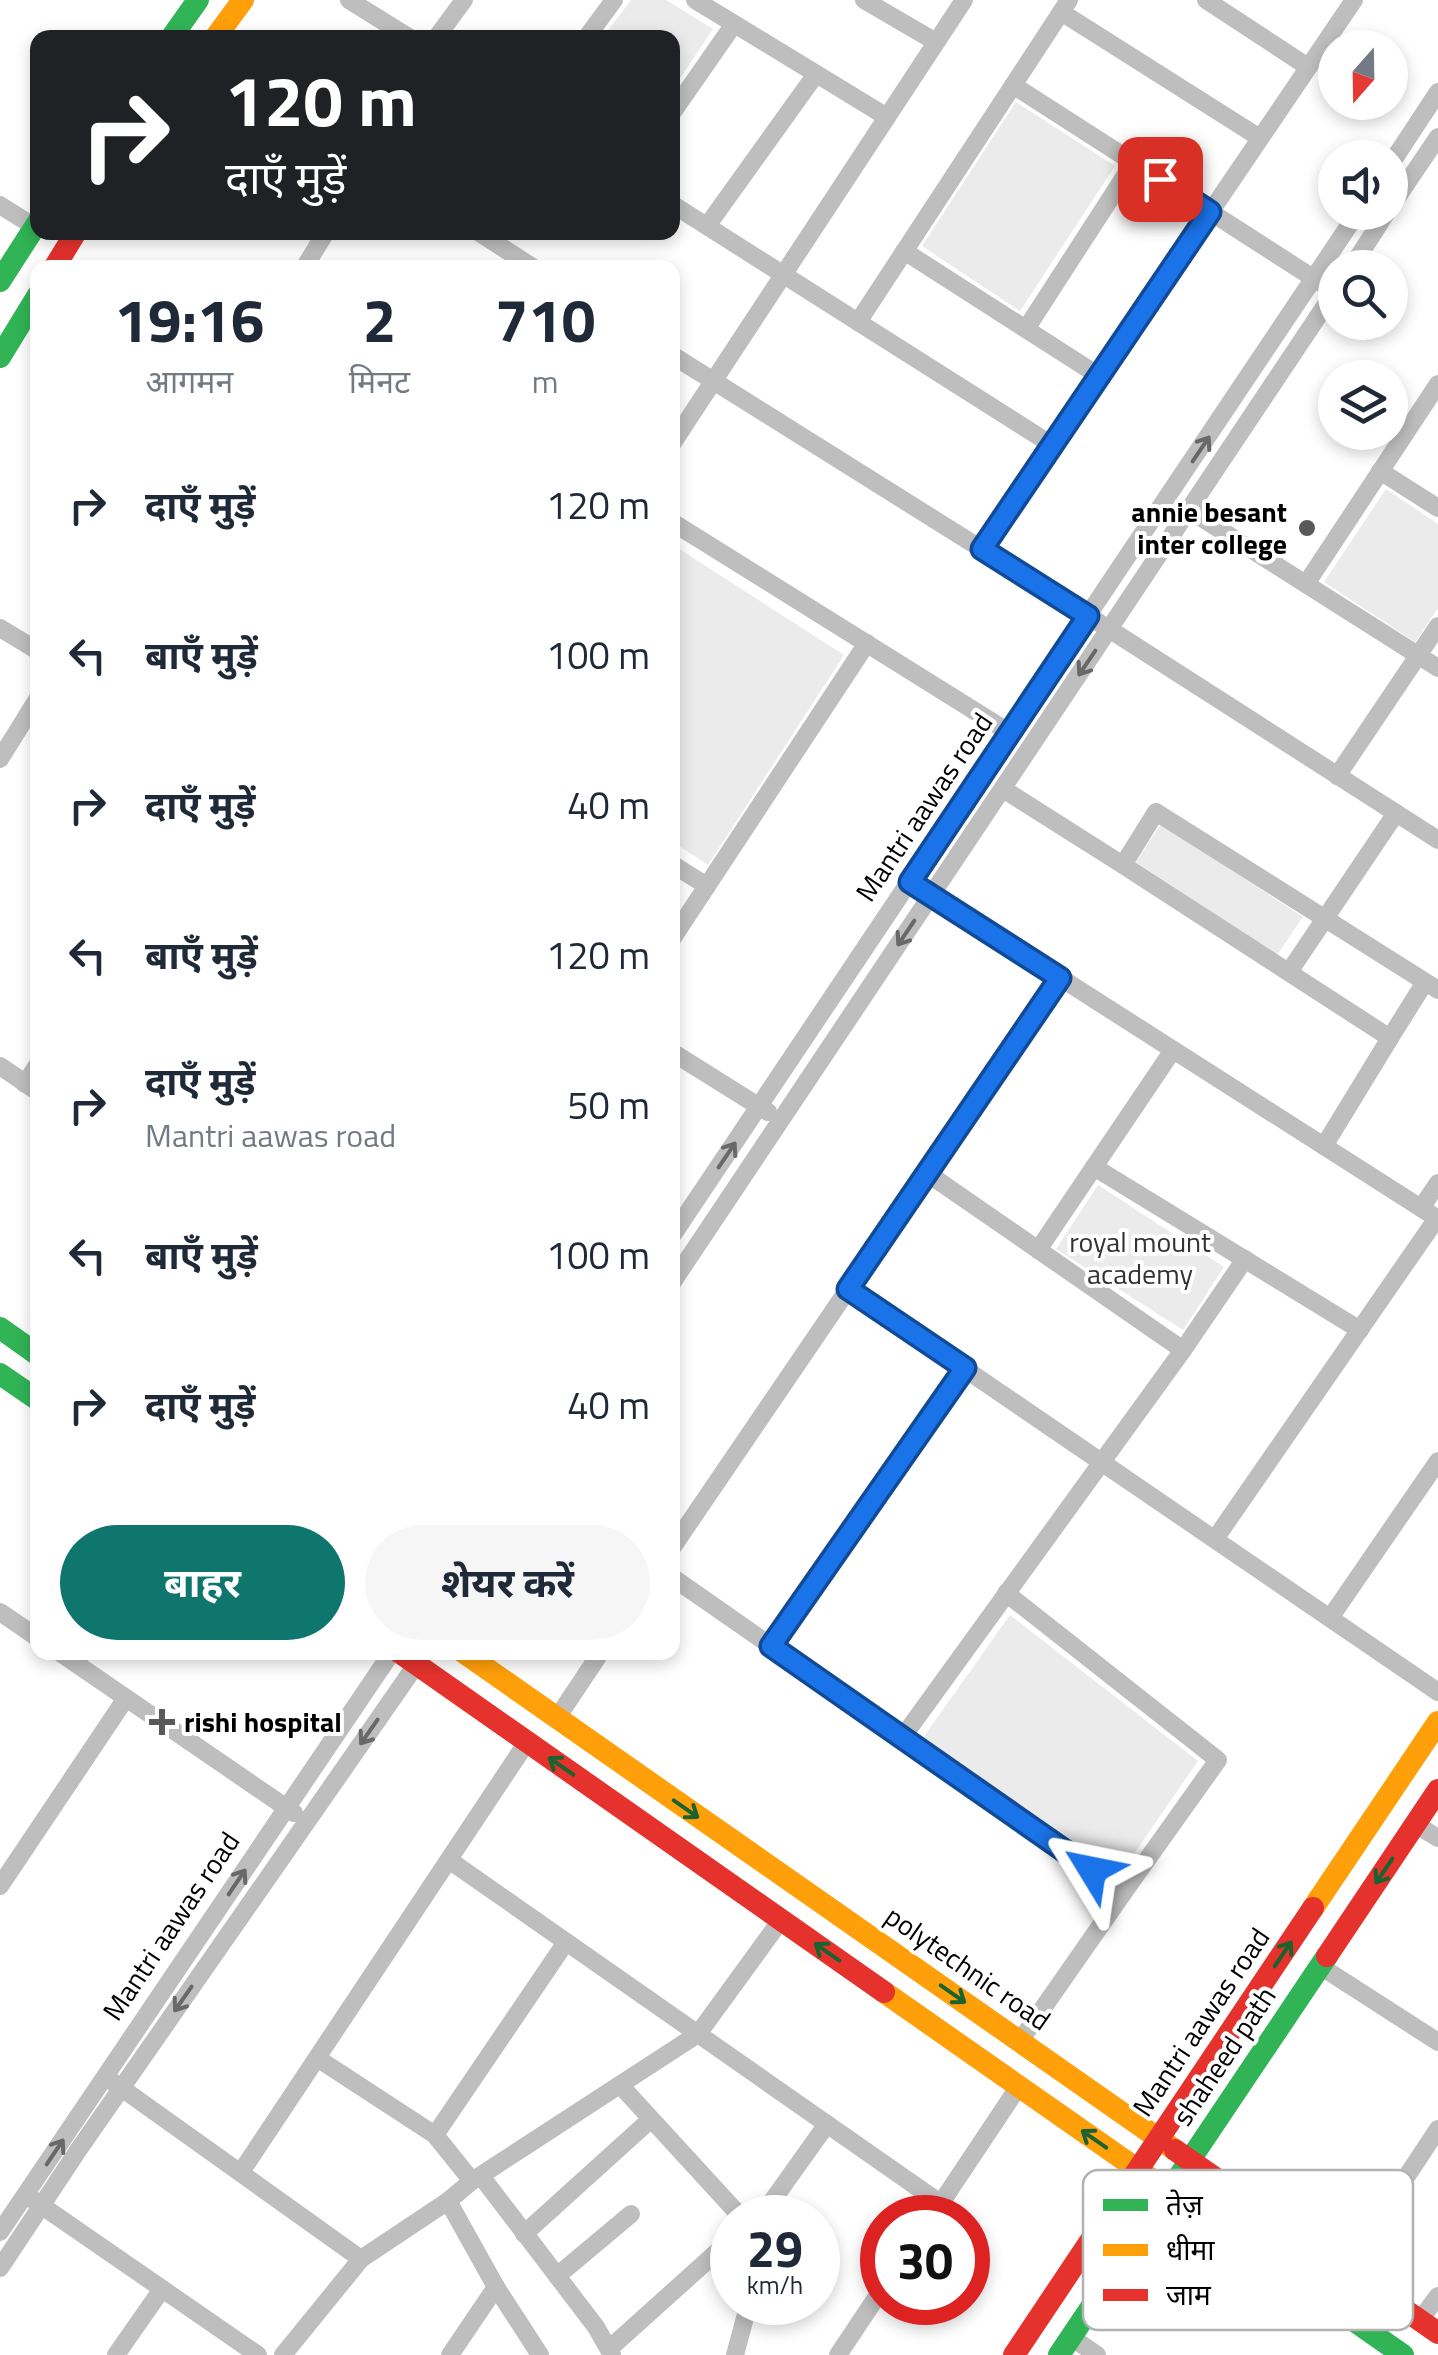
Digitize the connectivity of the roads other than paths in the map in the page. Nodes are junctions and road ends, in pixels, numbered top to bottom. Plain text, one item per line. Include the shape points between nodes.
1 (198, 0) edge
2 (243, 0) edge
3 (349, 0) edge
4 (464, 0) edge
5 (614, 0) edge
6 (696, 0) edge
7 (864, 0) edge
8 (964, 0) edge
9 (1206, 0) edge
10 (1354, 0) edge
11 (1065, 6) edge
12 (1234, 8) edge
13 (734, 24) junction
14 (177, 30) edge
15 (210, 30) edge
16 (219, 30) edge
17 (397, 30) edge
18 (442, 30) edge
19 (592, 30) edge
20 (936, 42) junction
21 (1308, 67) junction
22 (816, 74) junction
23 (1014, 85) junction
24 (1438, 92) edge
25 (680, 102) edge
26 (887, 118) junction
27 (1438, 136) edge
28 (1260, 138) junction
29 (1406, 140) edge
30 (1134, 162) junction
31 (1408, 181) edge
32 (0, 205) edge
33 (680, 209) edge
34 (1210, 212) junction
35 (30, 223) edge
36 (707, 226) junction
37 (1346, 230) edge
38 (30, 239) edge
39 (490, 240) edge
40 (904, 251) junction
41 (522, 260) edge
42 (784, 274) junction
43 (1314, 278) junction
44 (1318, 280) edge
45 (0, 281) edge
46 (30, 308) edge
47 (1318, 316) edge
48 (858, 322) junction
49 (1026, 329) junction
50 (0, 357) edge
51 (680, 360) edge
52 (1099, 376) junction
53 (714, 381) junction
54 (1438, 384) edge
55 (680, 432) edge
56 (1052, 445) junction
57 (1380, 471) junction
58 (1438, 508) edge
59 (1189, 510) junction
60 (680, 527) edge
61 (982, 549) junction
62 (1306, 584) junction
63 (1088, 616) junction
64 (1438, 626) edge
65 (0, 628) edge
66 (1109, 629) junction
67 (867, 644) junction
68 (30, 647) edge
69 (1418, 656) junction
70 (1438, 668) edge
71 (30, 711) edge
72 (1010, 732) junction
73 (0, 759) edge
74 (1338, 776) junction
75 (1003, 789) junction
76 (1396, 813) junction
77 (1438, 840) edge
78 (1123, 865) junction
79 (680, 869) edge
80 (910, 882) junction
81 (707, 886) junction
82 (932, 896) junction
83 (1325, 919) junction
84 (680, 927) edge
85 (1289, 972) junction
86 (1060, 978) junction
87 (1432, 986) edge
88 (1390, 1038) junction
89 (1174, 1050) junction
90 (680, 1057) edge
91 (0, 1066) edge
92 (30, 1087) edge
93 (759, 1107) junction
94 (781, 1120) junction
95 (1324, 1146) junction
96 (1094, 1167) junction
97 (928, 1173) junction
98 (1438, 1182) edge
99 (1432, 1215) edge
100 (680, 1224) edge
101 (1038, 1250) junction
102 (1245, 1259) junction
103 (680, 1269) edge
104 (848, 1289) junction
105 (0, 1328) edge
106 (1360, 1330) junction
107 (30, 1349) edge
108 (1183, 1350) junction
109 (965, 1368) junction
110 (0, 1374) edge
111 (30, 1395) edge
112 (1438, 1461) edge
113 (1101, 1462) junction
114 (680, 1536) edge
115 (1215, 1539) junction
116 (680, 1583) edge
117 (1006, 1594) junction
118 (0, 1612) edge
119 (1330, 1618) junction
120 (30, 1633) edge
121 (771, 1646) junction
122 (71, 1660) edge
123 (405, 1660) edge
124 (406, 1660) edge
125 (414, 1660) edge
126 (474, 1660) edge
127 (597, 1660) edge
128 (1438, 1692) edge
129 (126, 1698) junction
130 (557, 1718) junction
131 (1438, 1722) edge
132 (902, 1738) junction
133 (527, 1742) junction
134 (1438, 1790) edge
135 (287, 1808) junction
136 (307, 1822) junction
137 (1415, 1824) junction
138 (1438, 1838) edge
139 (449, 1860) junction
140 (0, 1886) edge
141 (1124, 1892) junction
142 (781, 1920) junction
143 (566, 1942) junction
144 (1320, 1966) junction
145 (698, 2034) junction
146 (1020, 2041) junction
147 (1438, 2042) edge
148 (317, 2058) junction
149 (106, 2076) junction
150 (621, 2086) junction
151 (1019, 2086) junction
152 (122, 2088) junction
153 (650, 2120) junction
154 (827, 2124) junction
155 (1438, 2129) edge
156 (434, 2135) junction
157 (1160, 2138) junction
158 (1190, 2159) junction
159 (1138, 2170) joint
160 (1183, 2170) edge
161 (1206, 2170) edge
162 (1411, 2170) edge
163 (240, 2172) junction
164 (476, 2179) junction
165 (720, 2195) edge
166 (776, 2195) edge
167 (917, 2195) edge
168 (946, 2195) edge
169 (34, 2200) junction
170 (448, 2201) junction
171 (631, 2214) dead end
172 (0, 2232) edge
173 (524, 2234) junction
174 (1083, 2252) edge
175 (710, 2258) edge
176 (361, 2259) junction
177 (0, 2268) edge
178 (557, 2276) junction
179 (496, 2287) junction
180 (162, 2288) junction
181 (1438, 2296) edge
182 (1083, 2319) edge
183 (860, 2322) edge
184 (743, 2325) edge
185 (1429, 2326) edge
186 (1367, 2330) edge
187 (1065, 2346) edge
188 (610, 2352) edge
189 (116, 2355) edge
190 (258, 2355) edge
191 (283, 2355) edge
192 (450, 2355) edge
193 (540, 2355) edge
194 (734, 2355) edge
195 (838, 2355) edge
196 (1014, 2355) edge
197 (1097, 2355) edge
198 (1403, 2355) edge

1 - 14 street
1 - 15 street
2 - 16 street
3 - 17 street
4 - 18 street
5 - 19 street
6 - 13 street
7 - 20 street
8 - 20 street
9 - 12 street
10 - 21 street
11 - 23 street
11 - 28 street
12 - 21 street
13 - 22 street
13 - 25 street
20 - 26 street
21 - 28 street
22 - 26 street
22 - 36 street
23 - 30 street
23 - 40 street
24 - 29 street
26 - 42 street
27 - 31 street
28 - 34 street
30 - 34 street
30 - 49 street
32 - 35 street
33 - 36 street
34 - 43 street
34 - 52 street
36 - 42 street
37 - 43 street, Mantri aawas road
38 - 45 street
39 - 41 street
40 - 48 street
40 - 49 street
42 - 48 street
42 - 53 street
43 - 44 street
63 -> 43 street, Mantri aawas road
46 - 50 street
47 - 59 street
48 - 56 street
49 - 52 street
51 - 53 street
52 - 56 street
53 - 55 street
53 - 61 street
54 - 57 street
56 - 61 street
57 - 58 street
57 - 62 street
59 - 62 street
59 - 66 street
60 - 67 street
61 - 63 street
62 - 69 street
63 - 66 street
63 - 72 street, Mantri aawas road
64 - 69 street
65 - 68 street
66 - 74 street
66 -> 75 street
67 - 72 street
67 - 81 street
69 - 70 street
69 - 74 street
71 - 73 street
72 - 80 street, Mantri aawas road
74 - 76 street
75 - 78 street
75 - 82 street
76 - 77 street
76 - 83 street
78 - 83 street via 1156,812
78 - 85 street
79 - 81 street
80 - 82 street
80 - 93 street, Mantri aawas road
81 - 84 street
82 - 86 street
82 -> 94 street
83 - 85 street
83 - 87 street
85 - 88 street
86 - 89 street
86 - 97 street
87 - 88 street
88 - 95 street
89 - 95 street
89 - 96 street
90 - 93 street
91 - 92 street
93 - 94 street
100 -> 93 street, Mantri aawas road
94 - 103 street
95 - 99 street
96 - 101 street
96 - 102 street
97 - 101 street
97 - 104 street
98 - 99 street
99 - 106 street
101 - 108 street
102 - 106 street
102 - 108 street
104 - 109 street
104 - 114 street
105 - 107 street
106 - 115 street
108 - 113 street
109 - 113 street
109 - 121 street
110 - 111 street
112 - 119 street
113 - 115 street
113 - 117 street
115 - 119 street
116 - 121 street
117 - 132 street
117 - 141 street via 1218,1760
118 - 120 street
119 - 128 street
121 - 132 street
122 - 129 street
123 - 135 street, Mantri aawas road
124 -> 136 street
125 - 133 street
126 - 130 street, polytechnic road
127 - 130 street
129 - 135 street
129 - 140 street
130 -> 146 street, polytechnic road
157 -> 131 street, Mantri aawas road
132 - 141 street
133 - 139 street
142 -> 133 street
134 - 137 street, shaheed path
135 - 136 street
149 -> 135 street, Mantri aawas road
136 -> 152 street
137 - 138 street
137 -> 144 street, shaheed path
139 - 143 street
139 - 148 street
141 - 146 street
142 - 145 street
151 -> 142 street
143 - 145 street
143 - 156 street
144 - 147 street
144 - 158 street, shaheed path
145 - 150 street
145 - 154 street
146 - 157 street, polytechnic road
148 - 156 street
148 - 163 street
149 - 152 street
169 -> 149 street, Mantri aawas road
150 - 153 street
150 - 164 street
159 -> 151 street
151 - 168 street
152 - 163 street
152 - 169 street
153 - 165 street
153 - 173 street
154 - 166 street
154 - 167 street
155 - 162 street
156 - 164 street
157 - 158 street, polytechnic road
157 - 159 street, Mantri aawas road
158 - 160 street, shaheed path
158 - 161 street, polytechnic road
163 - 176 street
164 - 170 street
164 - 173 street
169 - 172 street, Mantri aawas road
169 - 177 street
169 - 180 street
170 - 176 street
170 - 179 street
171 - 178 street
173 - 178 street
174 - 196 street, Mantri aawas road
175 - 188 street
176 - 191 street
178 - 188 street
179 - 192 street
179 - 193 street
180 - 189 street
180 - 190 street
181 - 185 street
182 - 187 street, shaheed path
183 - 195 street
184 - 194 street
186 - 198 street
187 - 197 street

